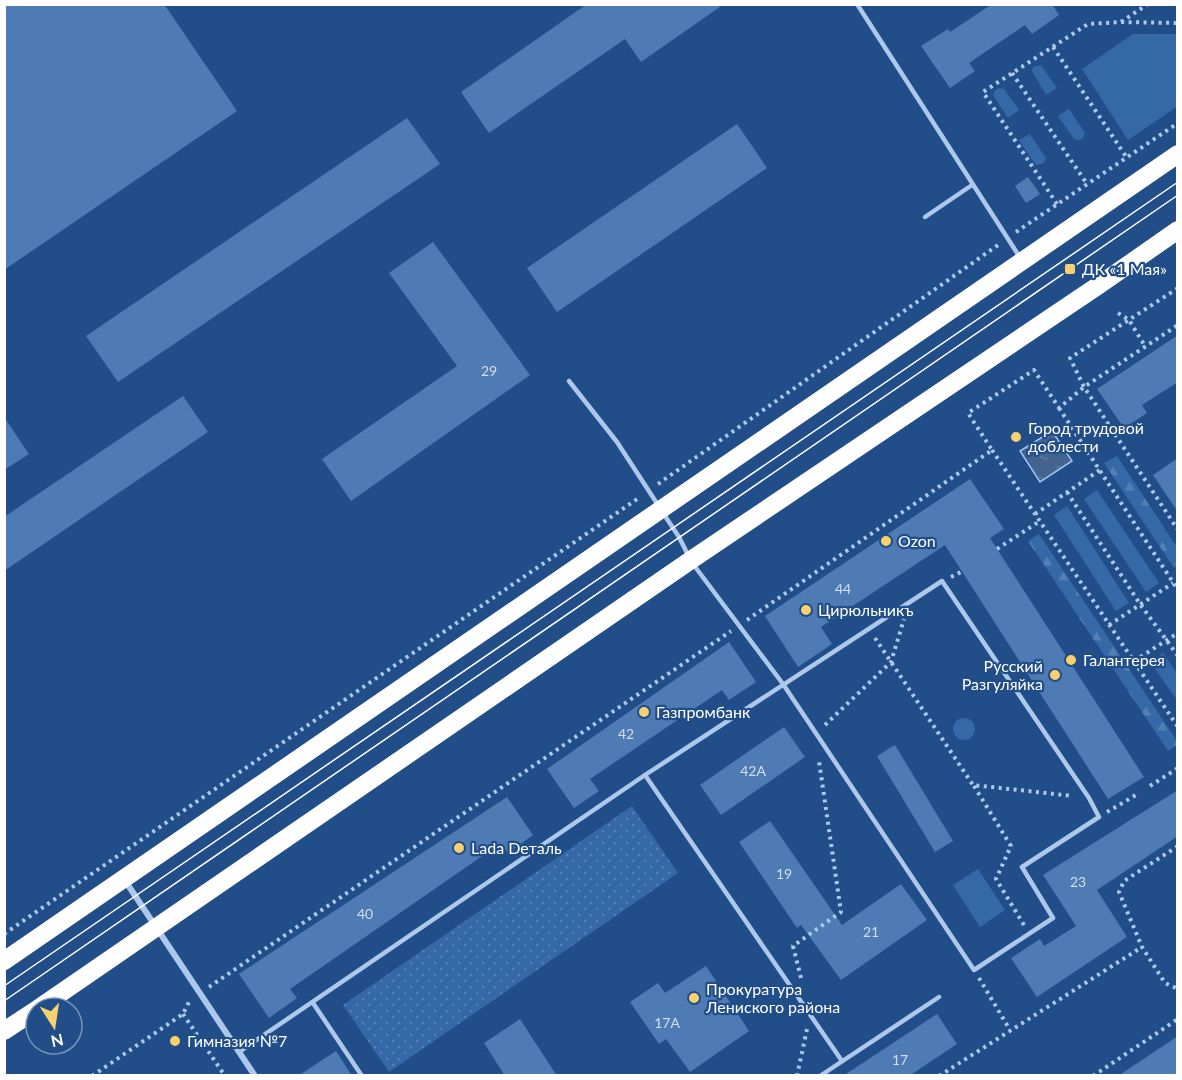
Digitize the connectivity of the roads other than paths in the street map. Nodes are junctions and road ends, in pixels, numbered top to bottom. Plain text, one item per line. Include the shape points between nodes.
1 (857, 4) edge
2 (1178, 154) edge
3 (972, 185) junction
4 (925, 217) dead end
5 (1178, 230) edge
6 (1022, 261) junction
7 (569, 381) dead end
8 (661, 509) junction
9 (691, 560) junction
10 (783, 684) junction
11 (645, 775) junction
12 (124, 879) junction
13 (156, 927) junction
14 (4, 961) edge
15 (56, 996) edge
16 (939, 997) dead end
17 (313, 1003) junction
18 (24, 1018) edge
19 (4, 1031) edge
20 (239, 1052) junction
21 (842, 1061) junction
22 (255, 1076) edge
23 (362, 1076) edge
24 (820, 1076) edge

1 - 3 lane
2 - 6 highway
3 - 4 lane
3 - 6 lane
5 - 9 highway
6 - 8 highway
7 - 8 lane via 617,442
8 - 9 lane
8 - 12 highway
9 - 10 lane
9 - 13 highway
10 - 10 lane via 942,581 1099,817 1022,867 1053,918 974,970
10 - 11 lane
11 - 17 lane
11 - 21 lane
12 - 13 street
12 - 14 highway
13 - 15 highway
13 - 20 street
16 - 21 lane
17 - 20 lane
17 - 23 lane
18 - 19 highway
20 - 22 street
21 - 24 lane

